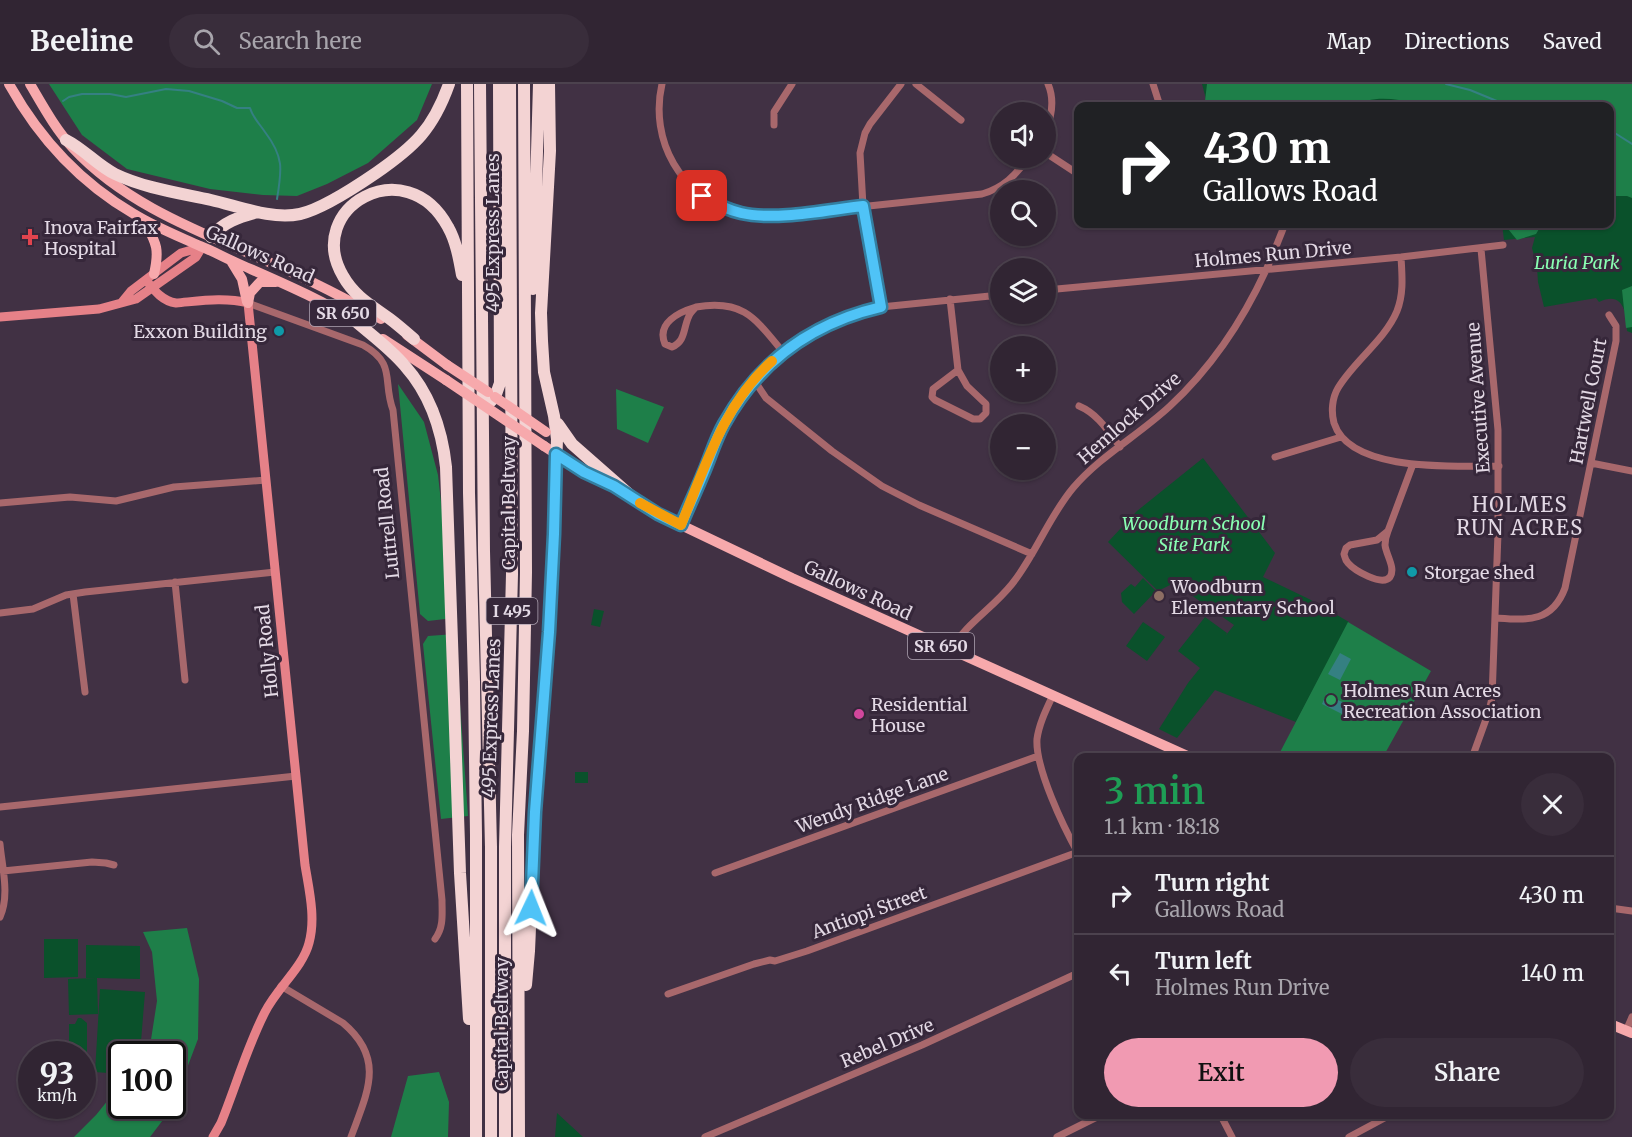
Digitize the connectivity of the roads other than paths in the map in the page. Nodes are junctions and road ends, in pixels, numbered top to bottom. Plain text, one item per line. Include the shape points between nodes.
1 (9, 84) edge
2 (449, 84) edge
3 (467, 84) edge
4 (480, 84) edge
5 (492, 84) edge
6 (499, 84) edge
7 (510, 84) edge
8 (524, 84) edge
9 (539, 84) edge
10 (549, 84) edge
11 (662, 84) edge
12 (792, 84) edge
13 (901, 84) edge
14 (916, 84) edge
15 (1048, 84) edge
16 (1153, 84) edge
17 (32, 86) edge
18 (1052, 102) edge
19 (1159, 102) edge
20 (961, 120) dead end
21 (774, 125) dead end
22 (66, 140) junction
23 (1056, 160) edge
24 (1020, 168) edge
25 (1074, 171) edge
26 (863, 206) junction
27 (259, 212) junction
28 (144, 220) junction
29 (1283, 228) edge
30 (207, 242) junction
31 (1503, 245) dead end
32 (1481, 249) junction
33 (1401, 257) junction
34 (231, 261) junction
35 (1267, 269) junction
36 (150, 277) junction
37 (282, 283) junction
38 (153, 288) junction
39 (1056, 289) edge
40 (990, 296) edge
41 (950, 299) junction
42 (468, 300) junction
43 (122, 302) junction
44 (248, 303) junction
45 (696, 307) junction
46 (881, 307) junction
47 (1609, 315) dead end
48 (0, 317) edge
49 (353, 319) junction
50 (414, 339) junction
51 (783, 352) junction
52 (958, 370) junction
53 (755, 379) junction
54 (497, 380) junction
55 (492, 395) junction
56 (485, 406) junction
57 (1079, 406) dead end
58 (554, 416) junction
59 (552, 436) junction
60 (1341, 437) junction
61 (1120, 447) junction
62 (556, 454) junction
63 (1275, 457) dead end
64 (1591, 463) junction
65 (1413, 464) junction
66 (1499, 466) junction
67 (1632, 471) edge
68 (266, 480) junction
69 (614, 486) junction
70 (638, 502) junction
71 (0, 503) edge
72 (681, 525) junction
73 (1388, 531) junction
74 (1032, 554) junction
75 (275, 572) junction
76 (526, 572) junction
77 (175, 582) junction
78 (73, 594) junction
79 (0, 613) edge
80 (1495, 618) junction
81 (950, 650) junction
82 (185, 680) dead end
83 (85, 692) dead end
84 (1053, 696) junction
85 (1181, 753) edge
86 (1475, 753) edge
87 (1038, 756) junction
88 (296, 776) junction
89 (0, 807) edge
90 (0, 844) edge
91 (1074, 845) edge
92 (1074, 853) edge
93 (114, 865) dead end
94 (3, 871) junction
95 (715, 873) dead end
96 (1614, 909) edge
97 (1632, 911) edge
98 (0, 917) edge
99 (435, 939) dead end
100 (1074, 976) edge
101 (280, 986) junction
102 (668, 994) dead end
103 (1632, 1017) edge
104 (1614, 1026) edge
105 (1629, 1032) edge
106 (519, 1061) junction
107 (476, 1105) junction
108 (1093, 1119) edge
109 (1223, 1119) edge
110 (1383, 1119) edge
111 (213, 1137) edge
112 (351, 1137) edge
113 (476, 1137) edge
114 (491, 1137) edge
115 (505, 1137) edge
116 (519, 1137) edge
117 (705, 1137) edge
118 (1057, 1137) edge
119 (1232, 1137) edge
120 (1349, 1137) edge

1 - 28 main road, Gallows Road / SR 650 via 34,125 66,161 98,190
2 - 27 highway via 420,138 370,177 303,213
3 - 42 highway, Capital Beltway / I 495
4 - 114 highway, 495 Express Lanes / I 495
5 - 54 highway
6 - 54 highway
7 - 115 highway, 495 Express Lanes / I 495 via 512,574 505,847
8 - 76 highway, Capital Beltway / I 495
9 - 76 highway
10 - 58 highway via 550,151 541,313 544,372
11 - 26 street via 660,126 668,153 688,183 711,201 740,213 768,215
12 - 21 street via 774,112
13 - 26 street via 870,124 862,143
14 - 20 street
15 - 18 street
16 - 19 street
17 - 22 main road, Gallows Road / SR 650
22 - 27 highway via 129,180
22 - 30 main road, Gallows Road / SR 650 via 119,188
23 - 25 street
24 - 26 street via 1002,186 982,194
26 - 46 street
27 - 30 highway via 225,224
28 - 30 main road, Gallows Road / SR 650
28 - 36 main road via 157,249
29 - 35 street, Hemlock Drive
30 - 34 main road, Gallows Road / SR 650
30 - 36 street via 182,253
30 - 38 street via 196,257
30 - 50 main road, Gallows Road / SR 650 via 330,291
31 - 32 street, Holmes Run Drive
32 - 33 street, Holmes Run Drive
32 - 66 street, Executive Avenue
33 - 35 street, Holmes Run Drive
33 - 60 street via 1402,287 1395,315 1335,394 1332,412
34 - 37 main road, Gallows Road / SR 650
34 - 44 main road via 242,279
35 - 39 street, Holmes Run Drive
35 - 61 street, Hemlock Drive via 1238,323 1196,380
36 - 38 street, Luttrell Road
36 - 43 street
37 - 44 main road via 260,282 250,293
37 - 49 main road, Gallows Road / SR 650
38 - 43 street via 136,299
38 - 44 street, Luttrell Road via 176,303 219,299
40 - 41 street
41 - 46 street
41 - 52 street
42 - 50 highway via 452,234 432,206 401,190 381,191 360,199 342,217 337,229 336,261 359,297
42 - 107 highway, Capital Beltway / I 495
43 - 48 street via 99,309
44 - 68 street, Holly Road
44 - 99 street, Luttrell Road via 363,345 385,365 393,410 442,900 442,922
45 - 45 street via 679,343 672,347 664,344 667,323 678,313
45 - 51 street via 719,305 740,309 759,323
46 - 51 street via 828,324
47 - 64 street, Hartwell Court via 1616,327 1616,341
49 - 56 main road, Gallows Road / SR 650, bridge
49 - 107 highway via 404,365 420,386 444,448 460,882
50 - 55 main road, Gallows Road / SR 650, bridge
51 - 53 street
52 - 52 street via 967,386 986,404 986,413 980,419 932,397 933,388
53 - 72 street via 723,426
53 - 74 street via 766,398 882,486
54 - 55 highway via 500,389
55 - 56 highway, bridge
55 - 59 main road, Gallows Road / SR 650, bridge
56 - 62 main road, Gallows Road / SR 650, bridge
57 - 61 street via 1097,418
58 - 59 highway
58 - 70 highway via 572,444
59 - 62 highway
59 - 69 main road, Gallows Road / SR 650
60 - 63 street
60 - 65 street via 1365,453
61 - 74 street, Hemlock Drive via 1084,476 1061,502
62 - 69 main road, Gallows Road / SR 650
62 - 106 highway via 549,632
64 - 67 street
64 - 80 street, Hartwell Court via 1565,588 1558,602 1546,614 1531,619
65 - 66 street
65 - 73 street
66 - 80 street, Executive Avenue
68 - 71 street via 174,487 116,501 70,497
68 - 75 street, Holly Road
69 - 70 main road, Gallows Road / SR 650
70 - 72 main road, Gallows Road / SR 650
72 - 81 main road, Gallows Road / SR 650
73 - 73 street via 1377,540 1350,545 1344,554 1348,563 1377,581 1390,577 1392,569 1385,547
74 - 81 street, Hemlock Drive via 1011,585 965,628
75 - 77 street
75 - 88 street, Holly Road
76 - 106 highway, Capital Beltway / I 495 via 518,835
77 - 78 street
77 - 82 street
78 - 79 street via 33,609
78 - 83 street
80 - 86 street, Executive Avenue via 1492,698
81 - 84 main road, Gallows Road / SR 650
84 - 85 main road, Gallows Road / SR 650
84 - 87 street via 1040,724
87 - 91 street
87 - 95 street, Wendy Ridge Lane
88 - 89 street
88 - 101 street, Holly Road via 312,925 304,955
90 - 94 street
92 - 102 street, Antiopi Street via 807,951 754,964
93 - 94 street via 92,862
94 - 98 street via 5,898
96 - 97 street
100 - 117 street, Rebel Drive
101 - 111 street, Holly Road via 264,1013
101 - 112 street via 343,1023 363,1046 369,1064 369,1085
103 - 105 street
104 - 105 main road
106 - 116 highway, Capital Beltway / I 495
107 - 113 highway, Capital Beltway / I 495
108 - 118 street
109 - 119 street
110 - 120 street

